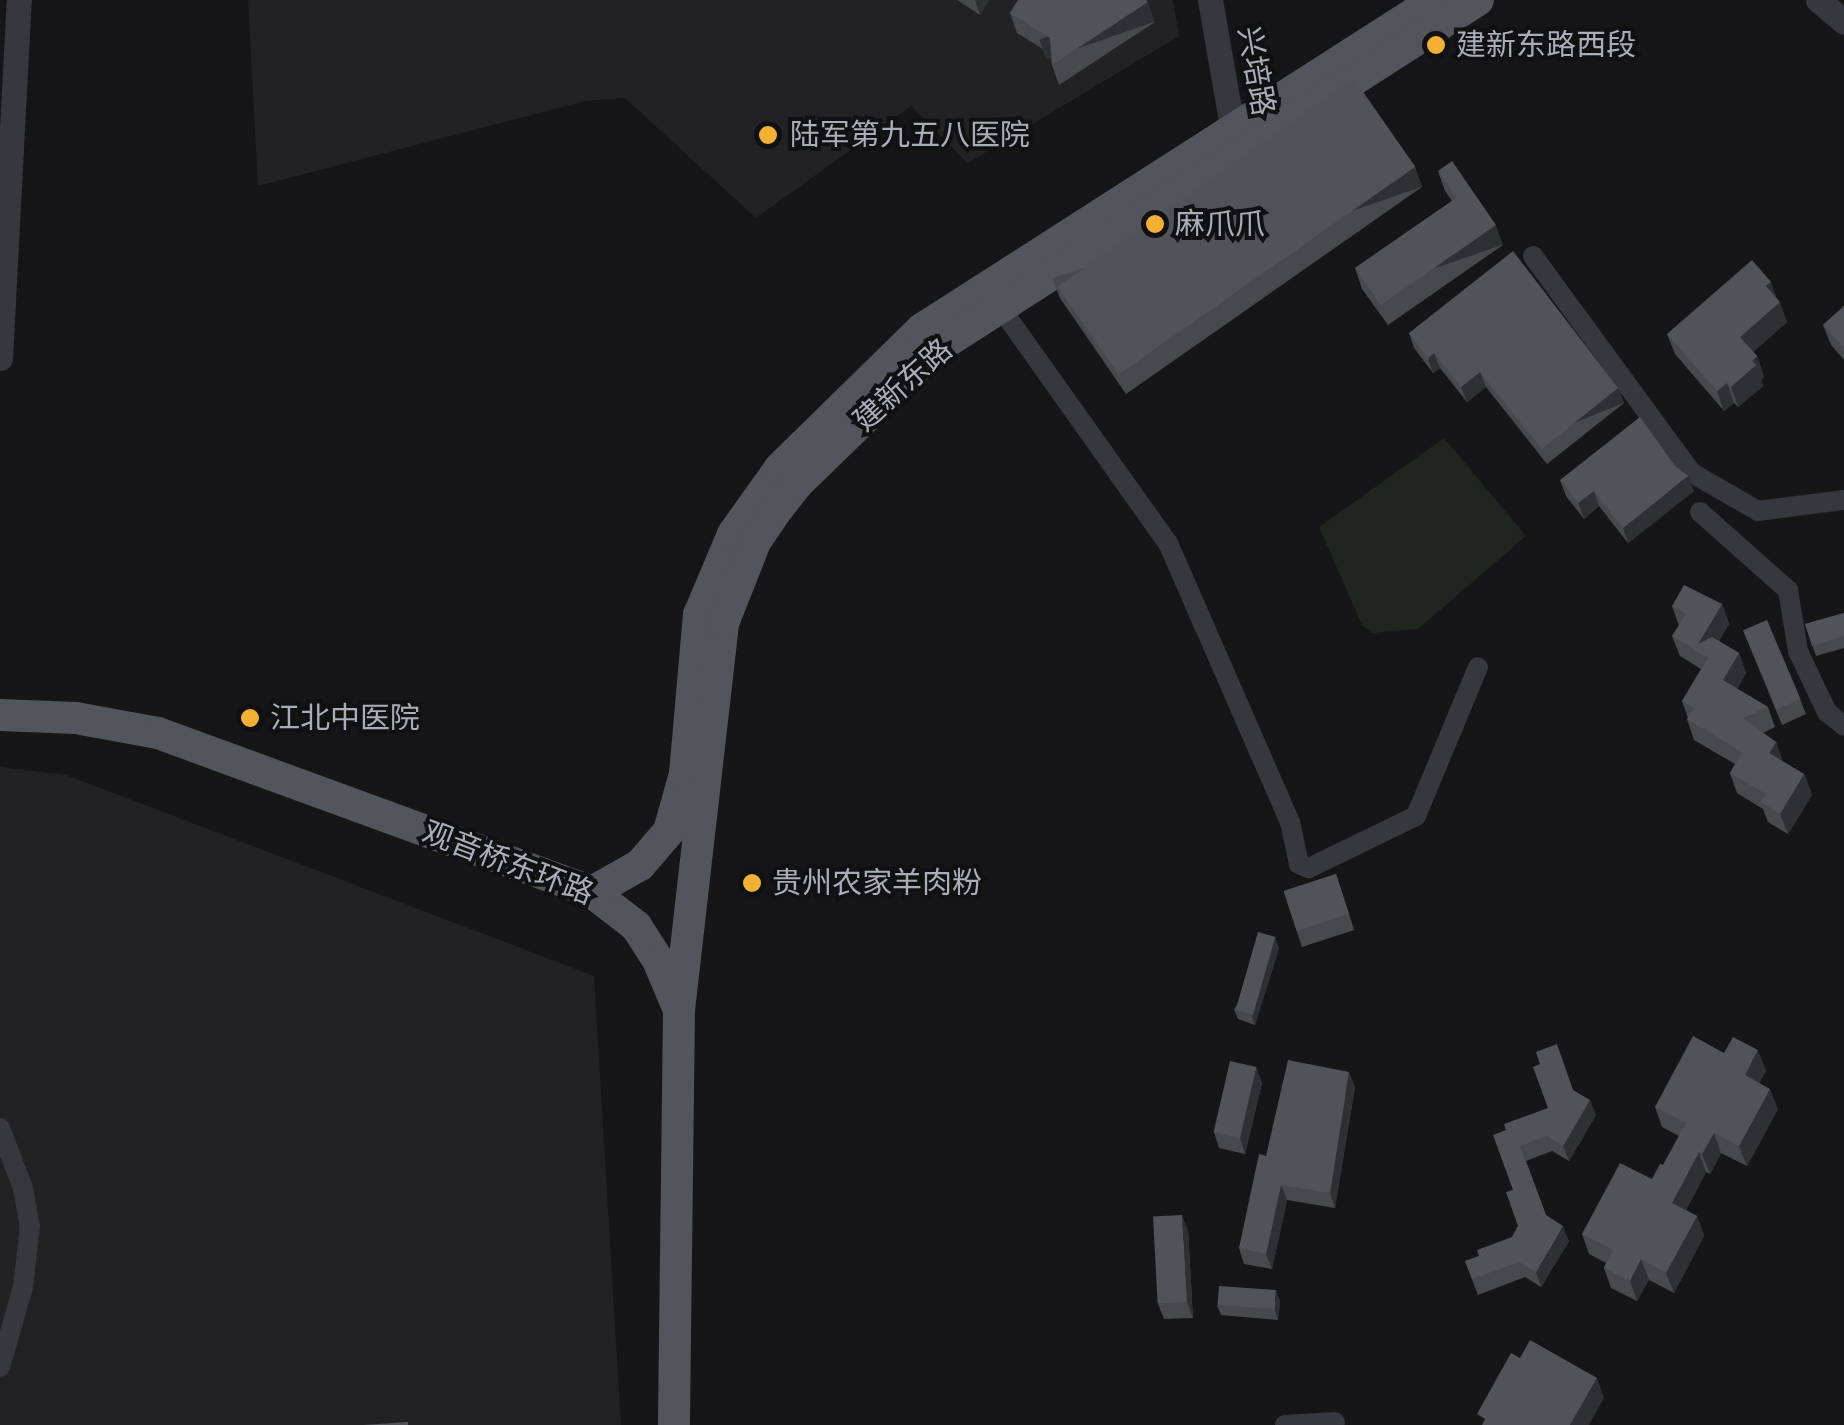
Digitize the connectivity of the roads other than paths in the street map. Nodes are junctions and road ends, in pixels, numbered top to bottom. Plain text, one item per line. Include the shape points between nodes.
1 (19, 0) edge
2 (1210, 0) edge
3 (1435, 0) edge
4 (1478, 0) edge
5 (1818, 0) edge
6 (1844, 22) edge
7 (1235, 141) junction
8 (1533, 256) dead end
9 (1000, 307) junction
10 (0, 358) edge
11 (1844, 500) edge
12 (1700, 512) dead end
13 (1478, 666) dead end
14 (0, 714) edge
15 (1844, 726) edge
16 (592, 892) junction
17 (679, 1010) junction
18 (0, 1128) edge
19 (0, 1367) edge
20 (1335, 1422) dead end
21 (674, 1425) edge
22 (1285, 1425) edge

1 - 10 street
2 - 7 street, 兴培路
3 - 7 main road, 建新东路
4 - 7 main road, 建新东路
5 - 6 street
7 - 9 main road, 建新东路
7 - 16 main road, 建新东路 via 922,328 780,468 733,534 699,615 684,774 668,830 640,865
8 - 11 street via 1692,473 1758,511
9 - 13 street via 1168,542 1290,822 1299,864 1309,868 1416,816
9 - 17 main road, 建新东路 via 937,348 798,484 755,542 736,583 723,623
12 - 15 street via 1788,590 1798,651 1828,712
14 - 16 main road, 观音桥东环路 via 76,718 158,733
16 - 17 main road, 观音桥东环路 via 636,926
17 - 21 main road, 观音桥东环路
18 - 19 street via 30,1226 24,1287
20 - 22 street

